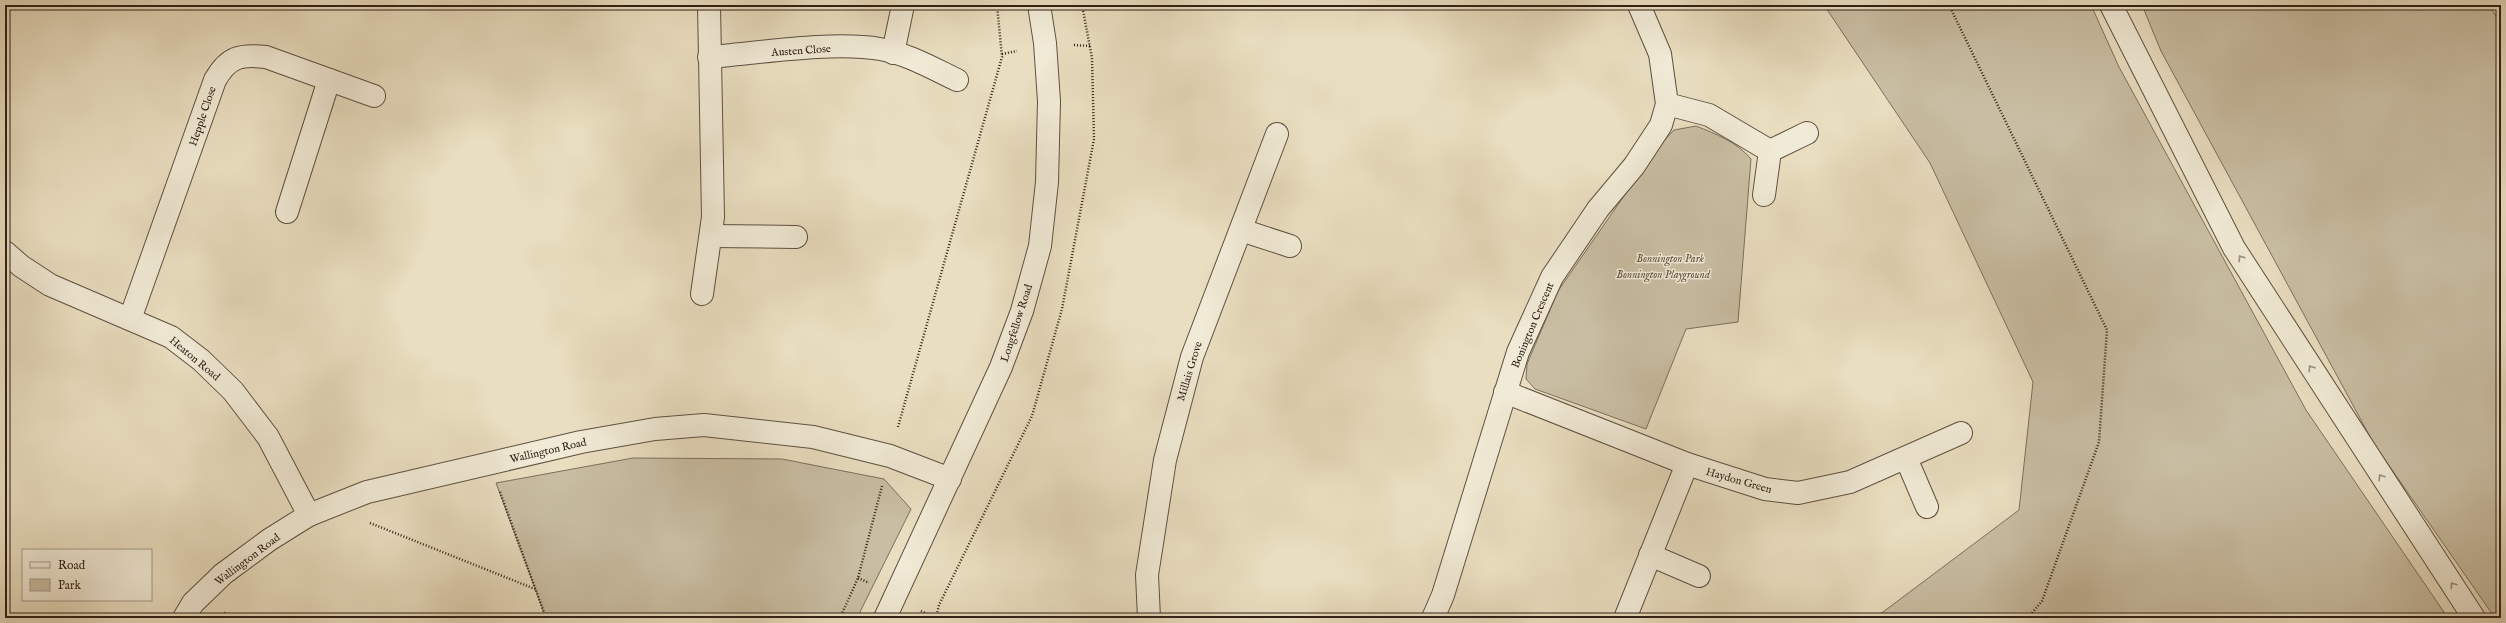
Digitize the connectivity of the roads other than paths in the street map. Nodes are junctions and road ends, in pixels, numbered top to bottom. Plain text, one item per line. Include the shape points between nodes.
1 (709, 5) edge
2 (903, 5) edge
3 (1038, 5) edge
4 (1639, 5) edge
5 (2111, 5) edge
6 (893, 53) junction
7 (709, 57) junction
8 (329, 80) junction
9 (957, 80) dead end
10 (374, 96) dead end
11 (1667, 104) junction
12 (1807, 133) dead end
13 (1276, 134) dead end
14 (1770, 151) junction
15 (1764, 195) dead end
16 (287, 212) dead end
17 (1241, 230) junction
18 (711, 236) junction
19 (796, 237) dead end
20 (1290, 246) dead end
21 (5, 252) edge
22 (702, 294) dead end
23 (130, 319) junction
24 (1505, 392) junction
25 (1961, 433) dead end
26 (1906, 458) junction
27 (1687, 464) junction
28 (950, 479) junction
29 (1927, 507) dead end
30 (319, 511) junction
31 (1650, 555) junction
32 (1699, 576) dead end
33 (1626, 616) dead end
34 (184, 618) edge
35 (885, 618) edge
36 (1149, 618) edge
37 (1433, 618) edge
38 (2474, 618) edge

1 - 7 street
2 - 6 street
3 - 28 street, Longfellow Road via 1045,43 1049,101 1047,182 1040,246 1022,311 1002,367
4 - 11 street, Bonington Crescent via 1660,54
38 -> 5 street via 2234,248
6 - 7 street, Austen Close via 848,46
6 - 9 street, Austen Close via 911,58
7 - 18 street via 713,209
8 - 10 street, Hepple Close
8 - 16 street
8 - 23 street, Hepple Close via 266,57 250,55 236,58 223,66 215,80
11 - 14 street via 1709,115
11 - 24 street, Bonington Crescent via 1661,125 1634,166 1598,209 1552,277 1518,352
12 - 14 street
13 - 17 street, Millais Grove
14 - 15 street
17 - 20 street
17 - 36 street, Millais Grove via 1192,357 1165,460 1147,575
18 - 19 street
18 - 22 street
21 - 23 street, Heaton Road via 50,285
23 - 30 street, Heaton Road via 171,336 233,391
24 - 27 street, Haydon Green
24 - 37 street, Bonington Crescent via 1443,595
25 - 26 street, Haydon Green
26 - 27 street, Haydon Green via 1850,482 1798,493 1765,490
26 - 29 street
27 - 31 street
28 - 30 street, Wallington Road via 890,456 813,437 704,425 655,429 581,442 366,492
28 - 35 street, Longfellow Road
30 - 34 street, Wallington Road via 269,540 222,574 193,603
31 - 32 street
31 - 33 street

